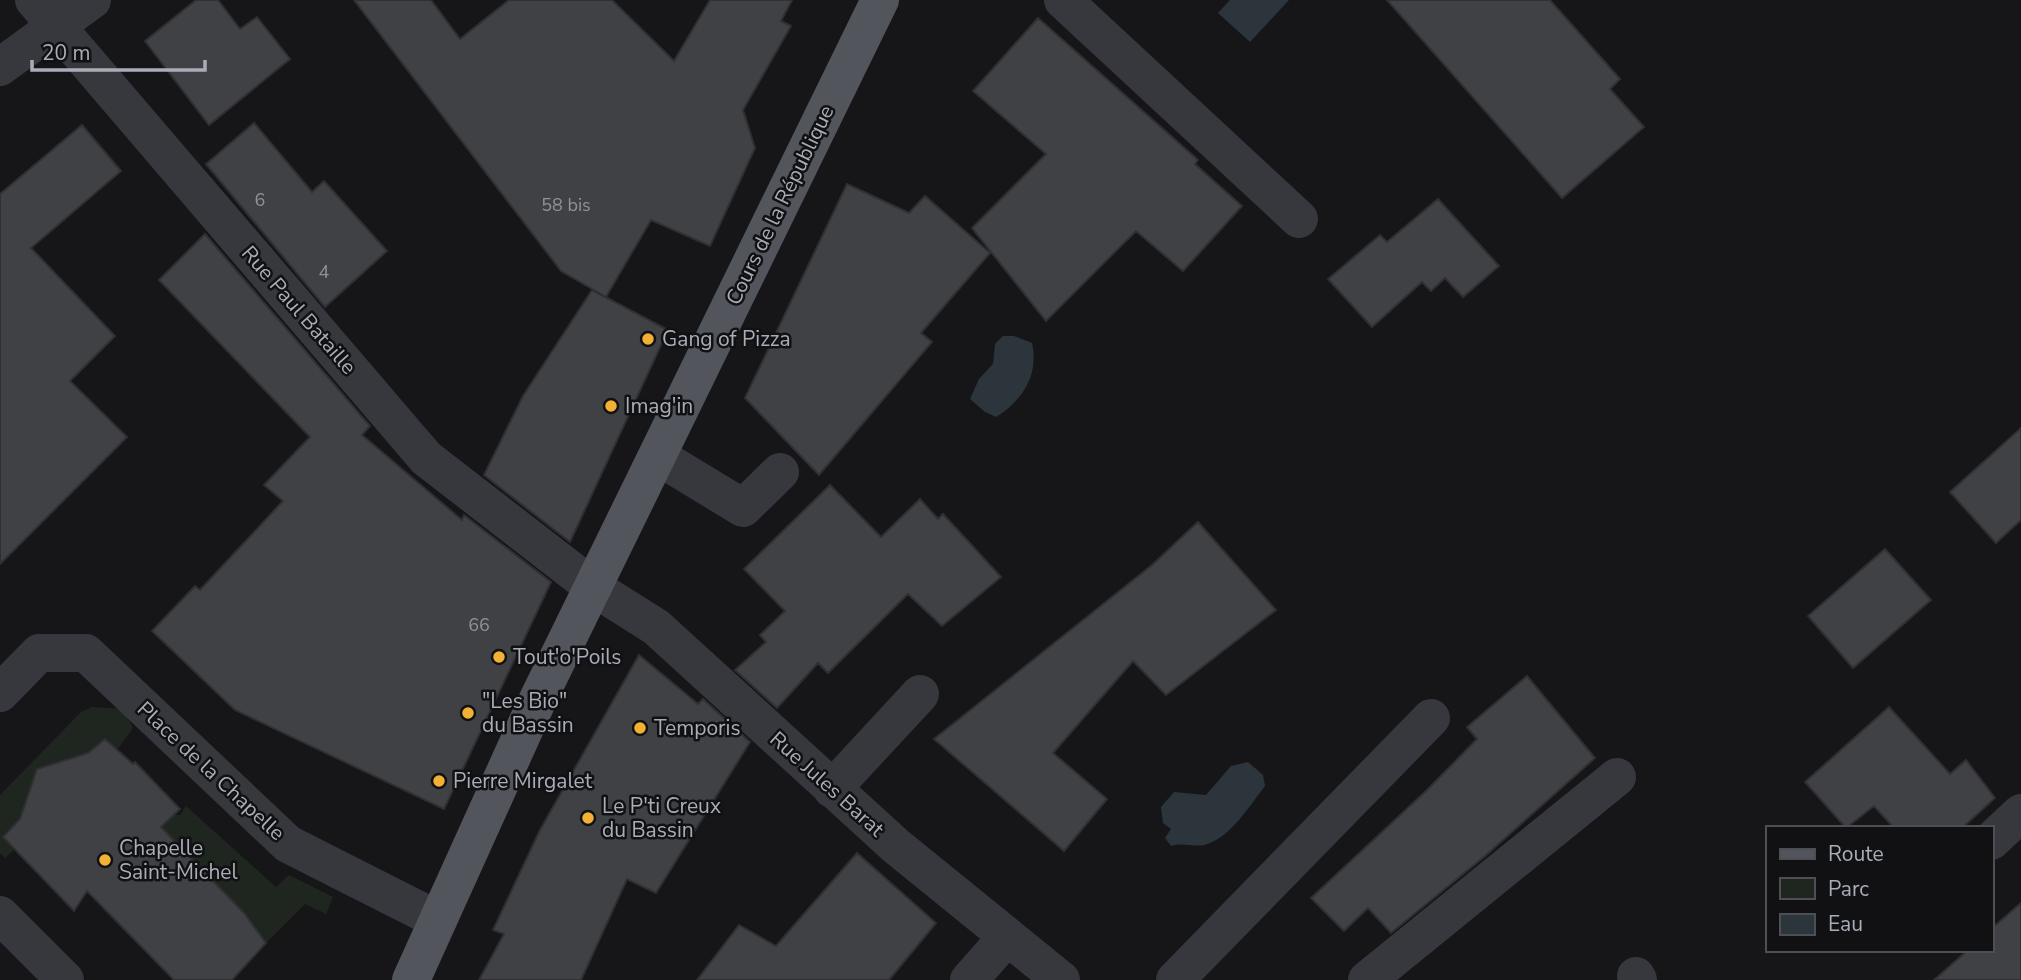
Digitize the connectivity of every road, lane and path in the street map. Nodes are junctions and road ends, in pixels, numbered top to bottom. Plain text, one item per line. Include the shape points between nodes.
1 (92, 0) edge
2 (880, 0) edge
3 (1063, 0) edge
4 (44, 14) edge
5 (0, 67) edge
6 (1298, 219) dead end
7 (659, 457) junction
8 (780, 472) dead end
9 (594, 588) junction
10 (0, 693) edge
11 (920, 694) dead end
12 (1431, 719) dead end
13 (1617, 777) dead end
14 (832, 789) junction
15 (2021, 813) edge
16 (1993, 839) edge
17 (0, 915) edge
18 (438, 920) junction
19 (1007, 937) junction
20 (65, 980) edge
21 (411, 980) edge
22 (970, 980) edge
23 (1061, 980) edge
24 (1175, 980) edge
25 (1367, 980) edge

1 - 4 street
2 - 7 main road, Cours de la République
3 - 6 street
4 - 5 street
4 - 9 street, Rue Paul Bataille via 426,458
7 - 8 street via 743,508
7 - 9 main road, Cours de la République
9 - 14 street, Rue Jules Barat via 656,627
9 - 18 main road, Cours de la République
10 - 18 street, Place de la Chapelle via 39,653 86,653 288,844
11 - 14 street
12 - 24 street
13 - 25 street
14 - 19 street, Rue Jules Barat
15 - 16 street
17 - 20 street
18 - 21 main road, Cours de la République
19 - 22 street
19 - 23 street, Rue Jules Barat

